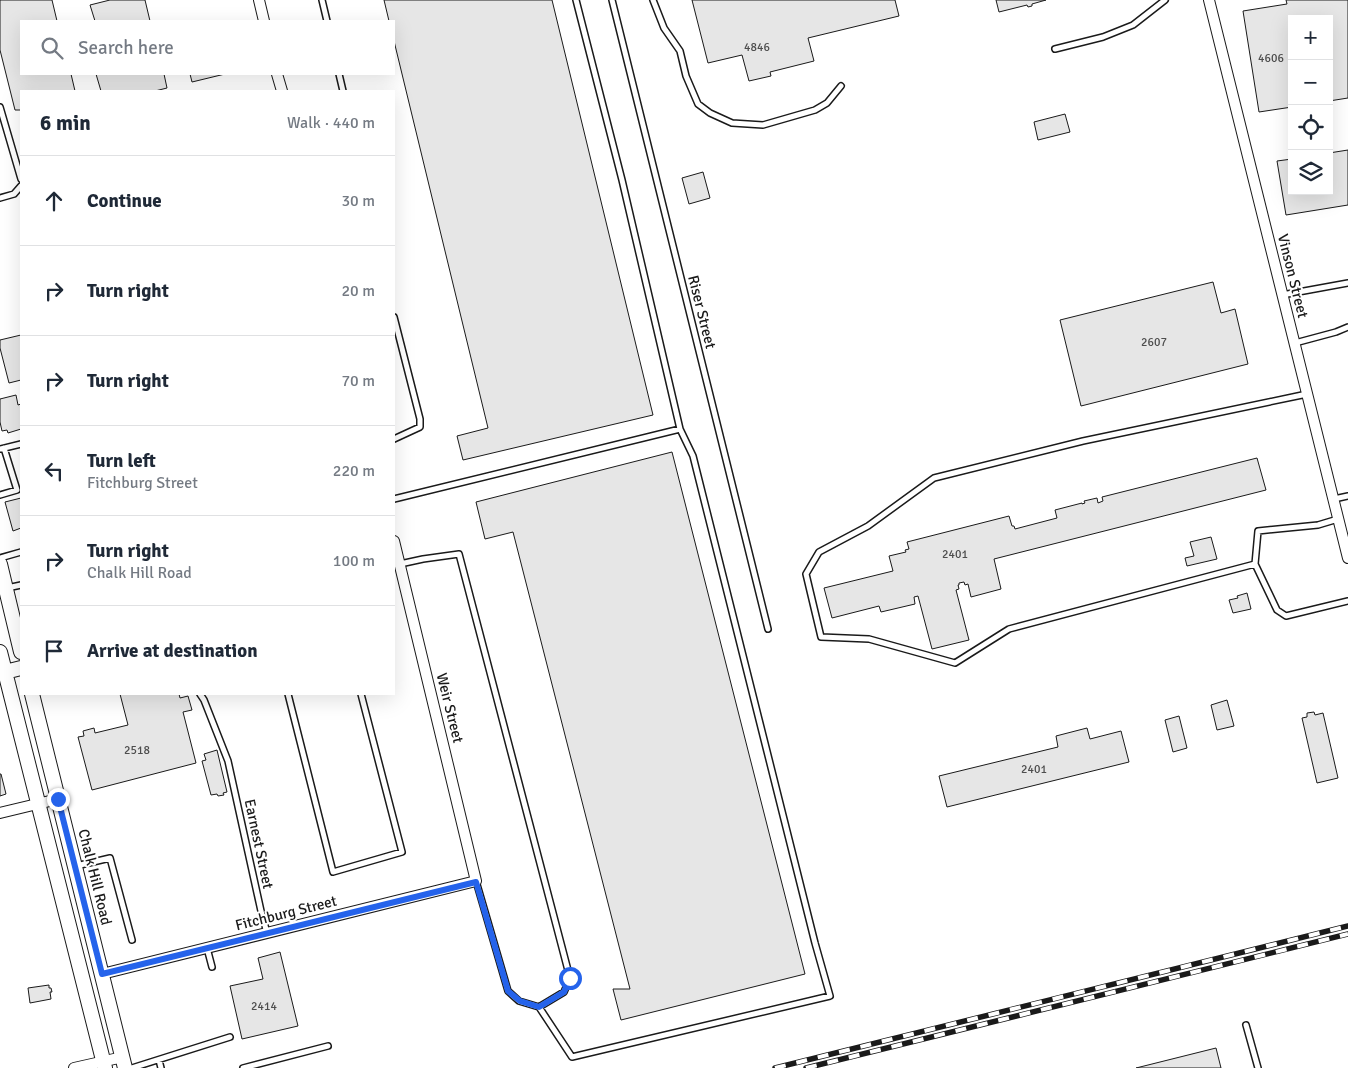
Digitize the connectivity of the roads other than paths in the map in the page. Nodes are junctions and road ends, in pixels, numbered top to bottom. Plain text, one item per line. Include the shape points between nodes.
1 (260, 0) edge
2 (322, 0) edge
3 (576, 0) edge
4 (612, 0) edge
5 (653, 0) edge
6 (1165, 0) edge
7 (1209, 0) edge
8 (264, 20) edge
9 (327, 20) edge
10 (1055, 49) dead end
11 (277, 75) edge
12 (340, 75) edge
13 (841, 86) dead end
14 (282, 90) edge
15 (344, 90) edge
16 (0, 108) edge
17 (20, 176) edge
18 (20, 187) edge
19 (0, 198) edge
20 (1348, 283) edge
21 (1282, 295) junction
22 (395, 321) edge
23 (1348, 327) edge
24 (1294, 343) junction
25 (1307, 394) junction
26 (680, 429) junction
27 (395, 440) edge
28 (20, 444) edge
29 (2, 449) edge
30 (0, 496) edge
31 (1348, 496) edge
32 (395, 499) edge
33 (1333, 499) junction
34 (1338, 519) junction
35 (395, 546) edge
36 (20, 552) edge
37 (0, 558) edge
38 (1348, 558) edge
39 (0, 564) edge
40 (399, 564) junction
41 (1255, 564) junction
42 (20, 585) edge
43 (6, 589) junction
44 (1348, 601) edge
45 (768, 629) dead end
46 (20, 648) edge
47 (0, 652) edge
48 (20, 668) edge
49 (5, 672) junction
50 (32, 695) edge
51 (201, 695) edge
52 (288, 695) edge
53 (361, 695) edge
54 (58, 799) junction
55 (38, 804) junction
56 (0, 813) edge
57 (75, 866) junction
58 (476, 882) junction
59 (267, 933) junction
60 (132, 940) dead end
61 (207, 948) junction
62 (212, 967) dead end
63 (102, 974) junction
64 (539, 1007) junction
65 (1246, 1025) dead end
66 (230, 1037) dead end
67 (328, 1046) dead end
68 (159, 1060) junction
69 (124, 1062) edge
70 (104, 1065) edge
71 (74, 1068) edge
72 (132, 1068) edge
73 (161, 1068) edge
74 (243, 1068) edge
75 (1258, 1068) edge

1 - 8 street
2 - 9 lane
3 - 26 lane
4 - 45 lane, Riser Street
5 - 13 lane via 664,28 680,51 698,104 710,113 732,123 763,125 815,110 827,103
6 - 10 lane via 1133,24 1103,37
7 - 21 street, Vinson Street
11 - 14 street
12 - 15 lane
16 - 17 lane
18 - 19 lane via 14,194
20 - 21 lane
21 - 24 street, Vinson Street
22 - 27 lane via 420,419 420,427
23 - 24 lane
24 - 25 street, Vinson Street
25 - 33 street, Vinson Street
25 - 41 lane via 1083,441 934,478 868,526 819,552 806,574 821,637 869,639 956,664 1009,629
26 - 32 lane
26 - 64 lane via 693,456 830,996 572,1057
28 - 29 lane
29 - 30 lane via 18,490
31 - 33 lane
33 - 34 street, Vinson Street
34 - 38 street, Vinson Street
34 - 41 lane via 1318,525 1258,530
35 - 40 street, Weir Street
36 - 37 lane
39 - 43 street
40 - 58 street, Weir Street
40 - 64 lane via 459,554 570,978 564,992
41 - 44 lane via 1277,610 1286,616
42 - 43 lane
43 - 46 street
47 - 49 street
48 - 49 street
49 - 55 street
50 - 54 street, Chalk Hill Road
51 - 59 lane, Earnest Street via 228,761
52 - 53 lane via 332,872 402,852
54 - 55 street
54 - 57 street, Chalk Hill Road
55 - 56 street
55 - 70 street
57 - 60 lane via 110,858
57 - 63 street, Chalk Hill Road
58 - 59 street, Fitchburg Street
58 - 64 lane via 508,991 520,1001
59 - 61 street, Fitchburg Street
61 - 62 lane
61 - 63 street, Fitchburg Street
63 - 69 street, Chalk Hill Road
65 - 75 lane
66 - 68 lane
67 - 74 lane
68 - 72 lane
68 - 73 lane
69 - 70 street
70 - 71 street

